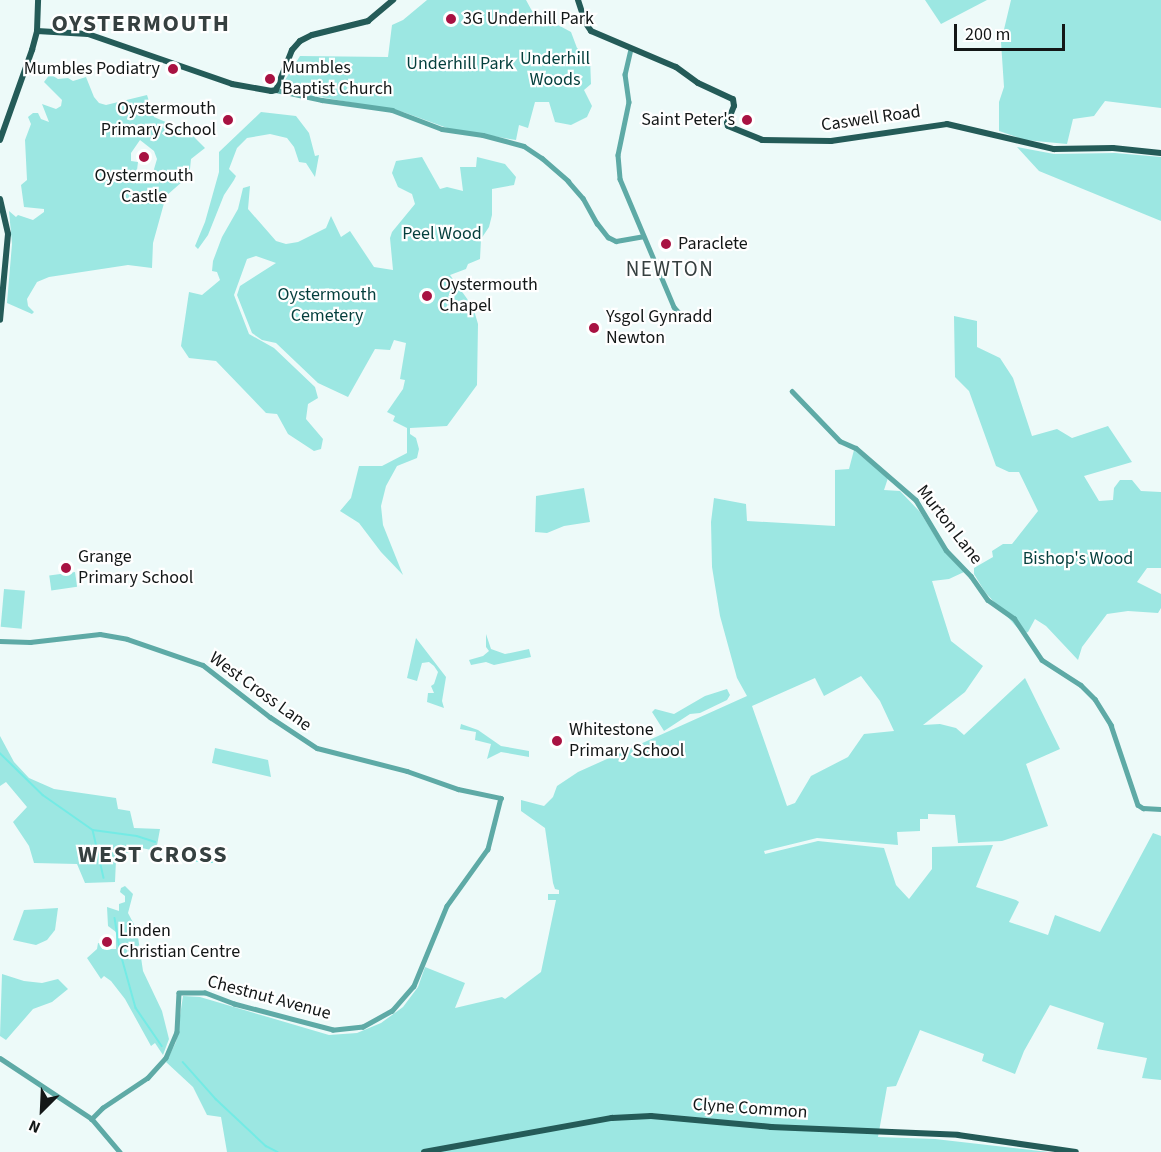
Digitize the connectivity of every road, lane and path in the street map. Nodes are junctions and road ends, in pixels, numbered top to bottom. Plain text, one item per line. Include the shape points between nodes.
1 (38, 0) edge
2 (393, 0) edge
3 (578, 0) edge
4 (37, 31) junction
5 (631, 49) junction
6 (276, 90) junction
7 (0, 141) edge
8 (1161, 153) edge
9 (0, 199) edge
10 (643, 236) junction
11 (682, 316) dead end
12 (0, 320) edge
13 (792, 391) dead end
14 (0, 641) edge
15 (501, 798) joint
16 (1161, 809) edge
17 (0, 1058) edge
18 (92, 1119) junction
19 (120, 1152) edge
20 (424, 1152) edge
21 (1076, 1152) edge

1 - 4 main road
2 - 6 main road via 368,21 312,35 296,44
3 - 5 main road via 591,31
4 - 6 main road via 88,34 241,87
4 - 7 main road
5 - 8 main road, Caswell Road via 676,67 698,83 733,99 728,126 762,141 831,141 947,124 1054,149 1113,148
5 - 10 street via 625,74 629,102 618,155 620,179
6 - 10 street via 392,110 442,129 524,146 568,181 608,237 616,241
9 - 12 main road via 8,234
10 - 11 street via 674,307
13 - 16 street, Murton Lane via 840,441 856,448 916,500 946,550 988,600 1014,618 1042,660 1081,685 1102,707 1138,805
14 - 15 street, West Cross Lane via 30,642 100,634 127,639 203,665 317,748
15 - 18 street, Chestnut Avenue via 488,849 447,906 408,994 384,1017 363,1027 333,1030 205,993 179,996 177,1032 166,1058 148,1078
17 - 18 street
18 - 19 street
20 - 21 main road, Clyne Common via 640,1116 958,1135

